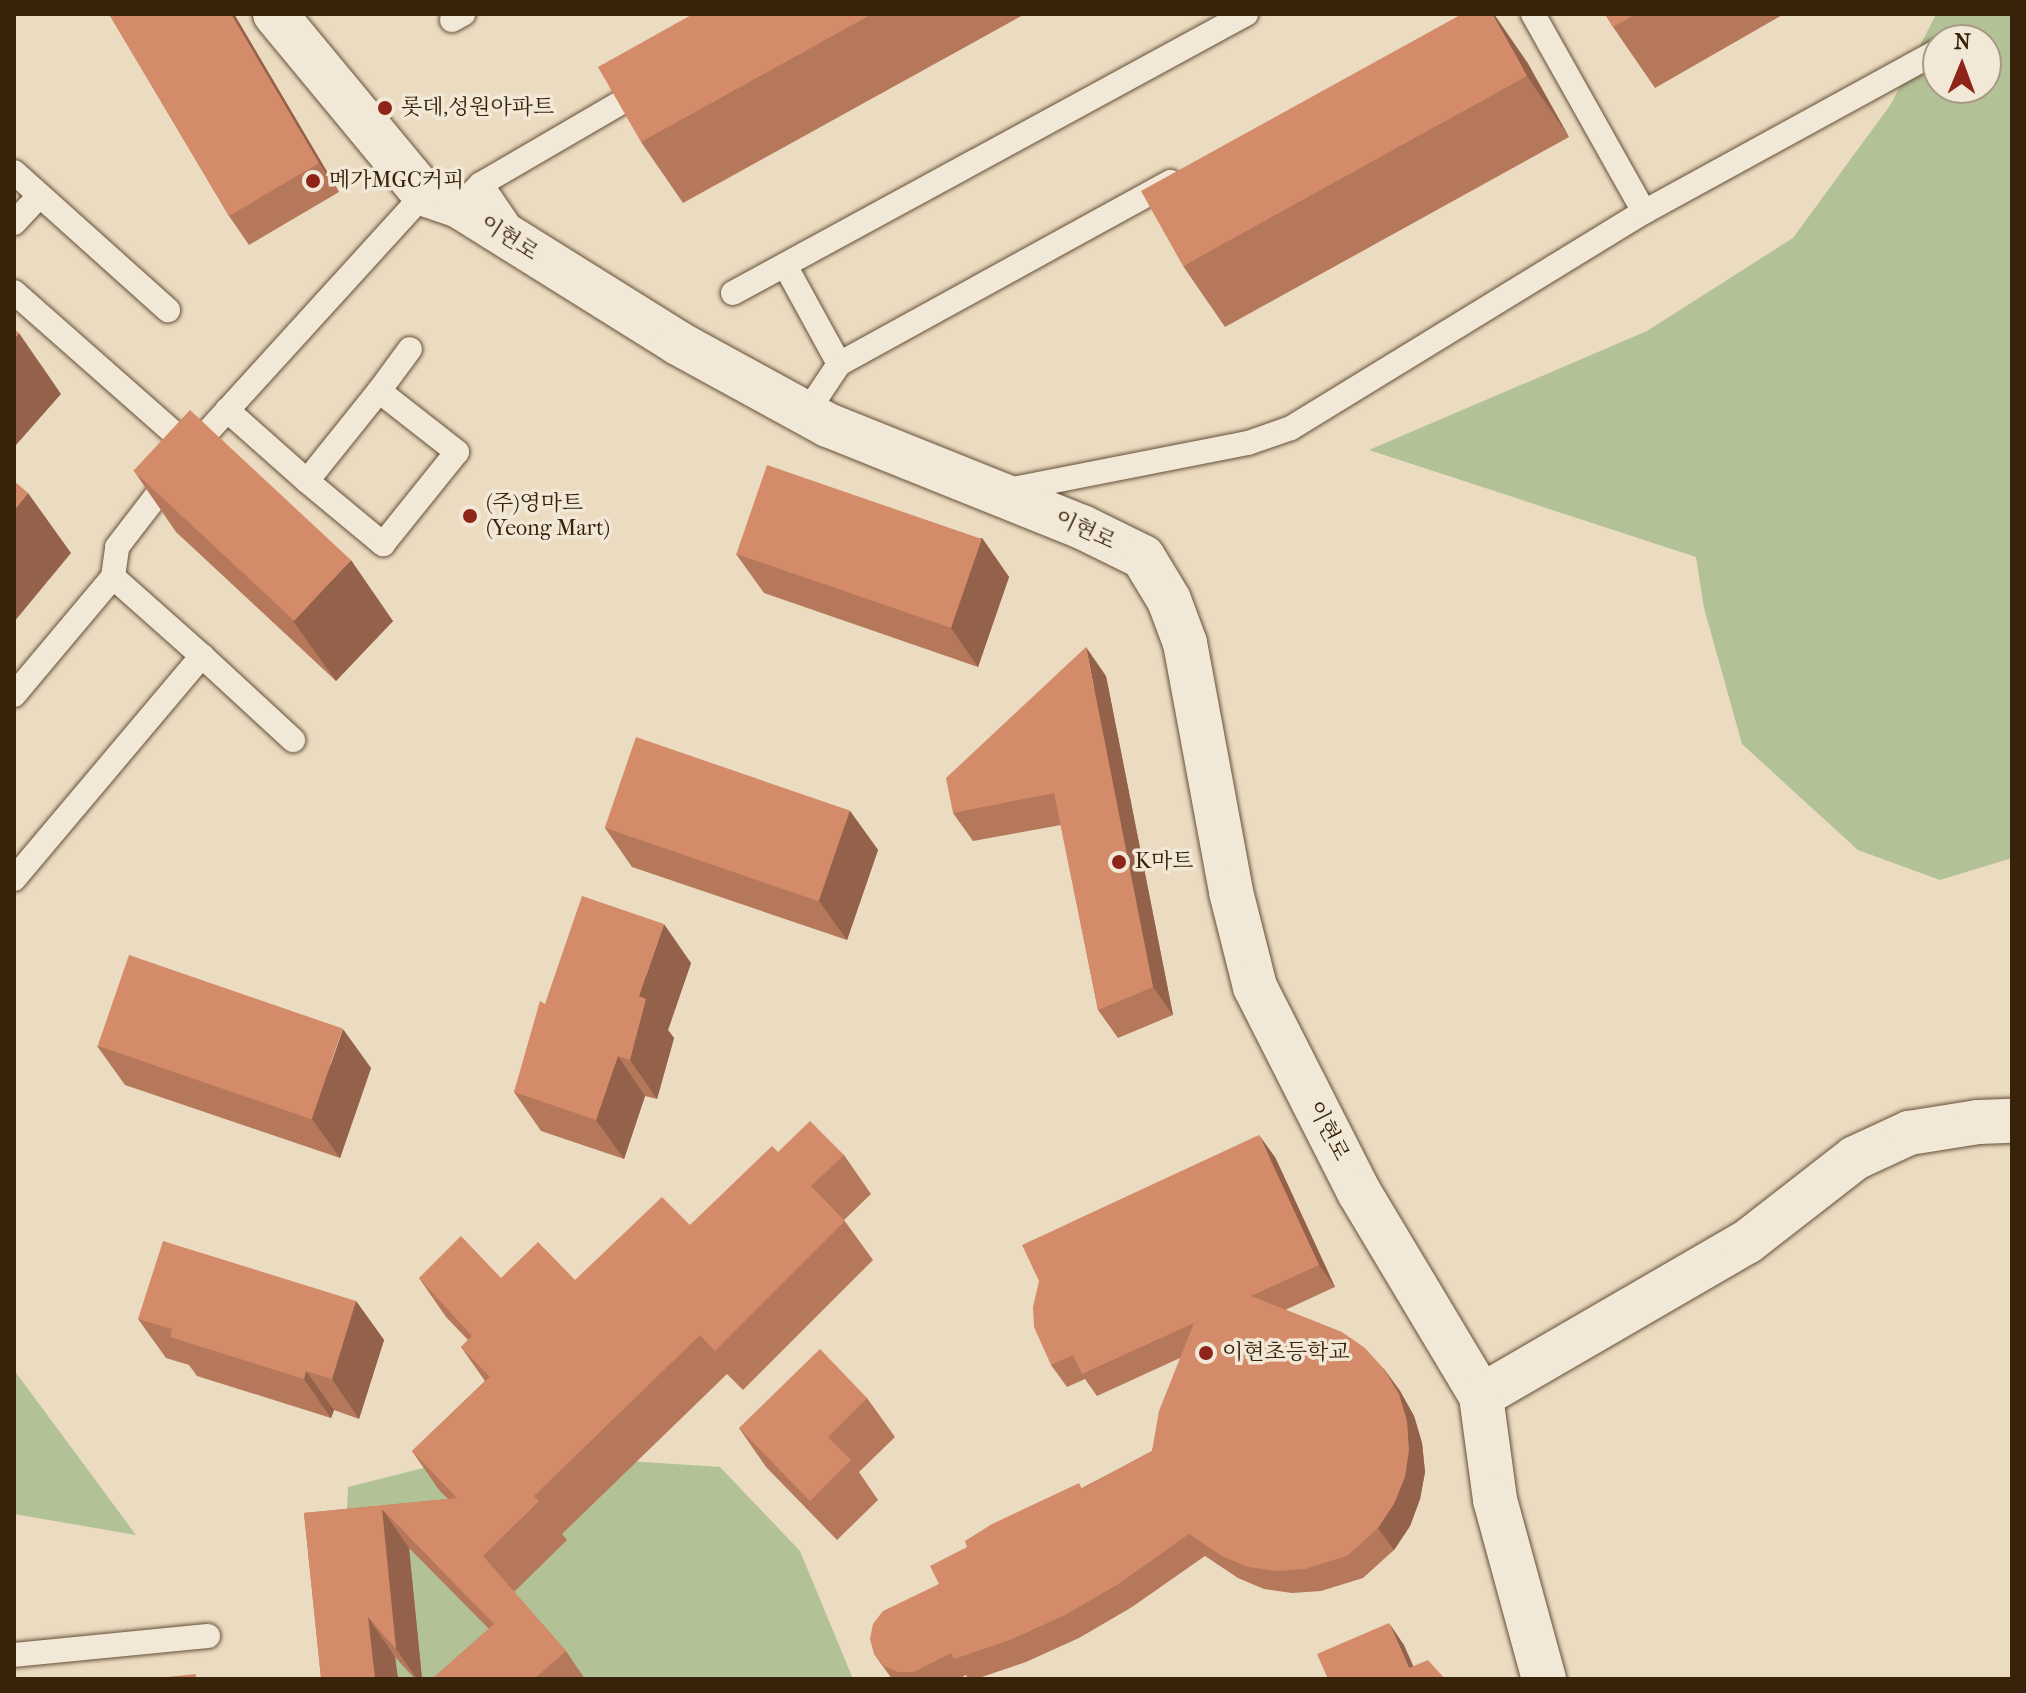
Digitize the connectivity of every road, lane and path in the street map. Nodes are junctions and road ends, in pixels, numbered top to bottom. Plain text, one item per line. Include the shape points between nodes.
1 (275, 14) edge
2 (1246, 14) edge
3 (1533, 14) edge
4 (1922, 60) edge
5 (668, 75) edge
6 (1196, 168) edge
7 (14, 172) edge
8 (40, 195) junction
9 (455, 195) junction
10 (1644, 212) junction
11 (14, 223) edge
12 (786, 267) junction
13 (14, 292) edge
14 (733, 293) dead end
15 (168, 310) dead end
16 (410, 349) dead end
17 (839, 364) junction
18 (379, 391) junction
19 (813, 403) junction
20 (227, 410) junction
21 (192, 449) junction
22 (307, 481) junction
23 (113, 577) junction
24 (202, 656) junction
25 (14, 695) edge
26 (293, 740) dead end
27 (14, 879) edge
28 (2012, 1121) edge
29 (1481, 1396) junction
30 (208, 1636) dead end
31 (14, 1655) edge
32 (1544, 1679) edge

1 - 9 street, 이현로
2 - 12 lane
3 - 10 lane
4 - 10 lane
5 - 9 lane
6 - 17 lane
7 - 8 lane
8 - 11 lane
8 - 15 lane
9 - 19 lane via 517,238
9 - 20 lane
9 - 29 street, 이현로 via 678,343 828,425 1082,527 1143,557 1169,600 1185,643 1231,892 1255,987 1359,1192
10 - 19 lane via 1291,428 1248,443 1013,489
12 - 14 lane
12 - 17 lane
13 - 21 lane
16 - 18 lane
17 - 19 lane
18 - 22 lane
18 - 22 lane via 457,452 383,544
20 - 21 lane
20 - 22 lane
21 - 23 lane via 117,547
23 - 24 lane
23 - 25 lane
24 - 26 lane
24 - 27 lane
28 - 29 street via 1909,1133 1855,1158 1747,1242
29 - 32 street, 이현로 via 1495,1500
30 - 31 lane

